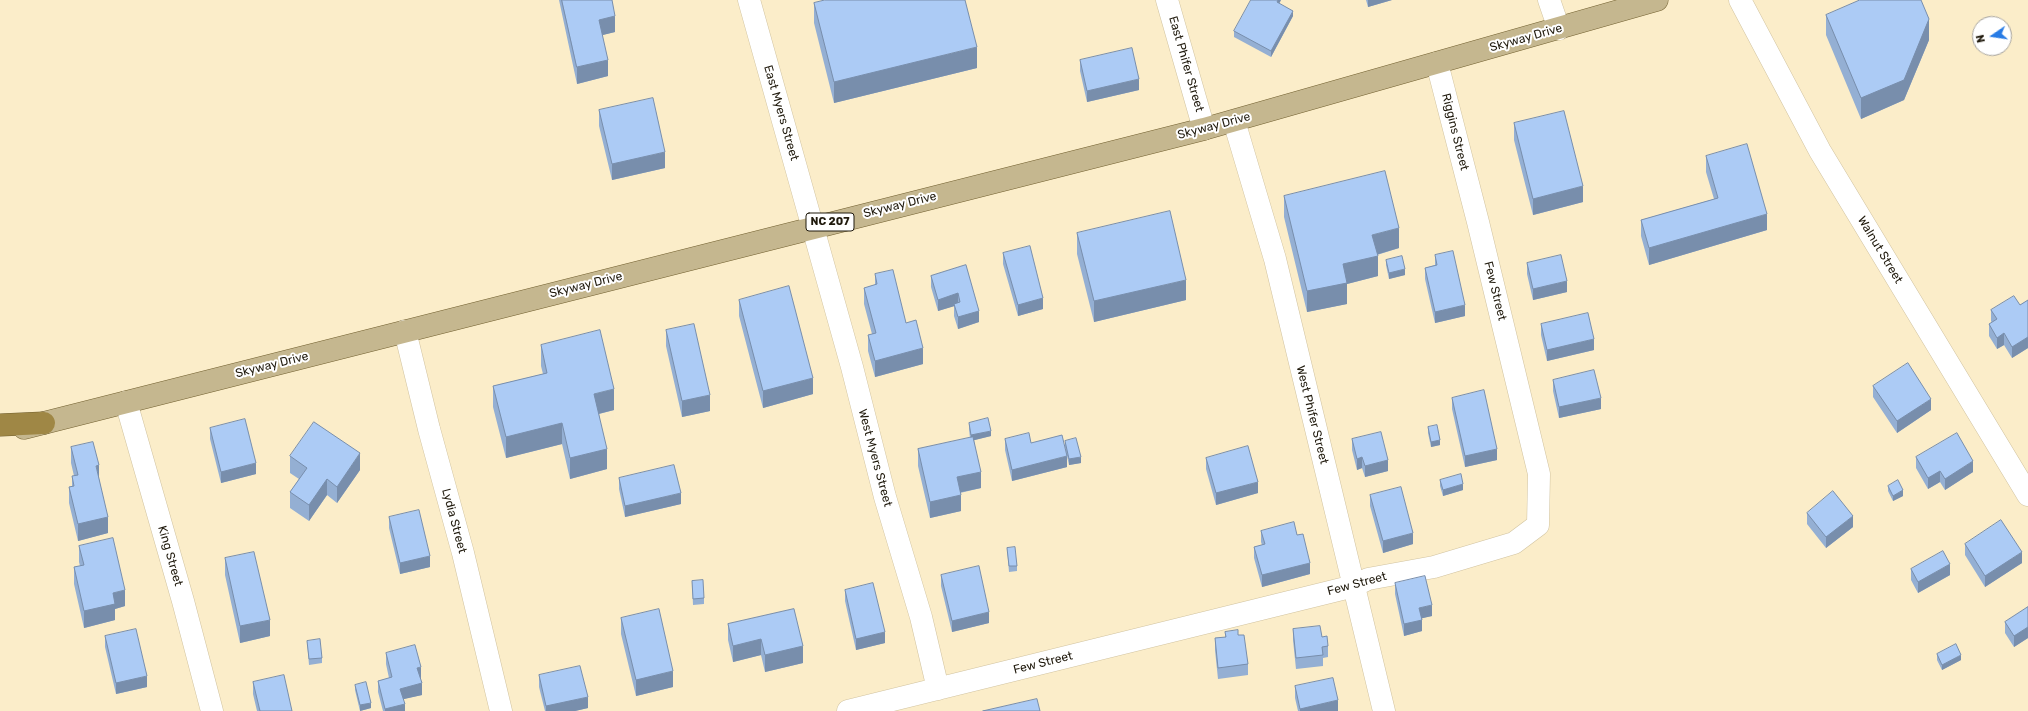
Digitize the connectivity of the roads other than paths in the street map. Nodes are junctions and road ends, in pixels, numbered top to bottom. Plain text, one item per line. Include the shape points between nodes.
1 (749, 0) edge
2 (1167, 0) edge
3 (1549, 0) edge
4 (1658, 0) edge
5 (1740, 0) edge
6 (1559, 29) junction
7 (1437, 62) junction
8 (1234, 121) junction
9 (1204, 129) junction
10 (1473, 202) joint
11 (812, 227) junction
12 (405, 331) junction
13 (126, 402) junction
14 (44, 423) junction
15 (0, 425) edge
16 (0, 434) edge
17 (2025, 485) edge
18 (1354, 586) junction
19 (938, 689) junction
20 (212, 711) edge
21 (501, 711) edge
22 (848, 711) edge
23 (1384, 711) edge

1 - 11 street, East Myers Street
2 - 9 street, East Phifer Street
3 - 6 street
4 - 6 main road, Skyway Drive / NC 207
5 - 17 street, Walnut Street via 1820,151
6 - 7 main road, Skyway Drive / NC 207
7 - 8 main road, Skyway Drive / NC 207
7 - 10 street, Riggins Street
8 - 9 main road, Skyway Drive / NC 207
8 - 18 street, West Phifer Street via 1275,259
9 - 11 main road, Skyway Drive / NC 207
10 - 18 street, Few Street via 1539,474 1538,526 1514,543 1434,567 1368,579
11 - 12 main road, Skyway Drive / NC 207
11 - 19 street, West Myers Street via 852,367 885,497 921,618
12 - 13 main road, Skyway Drive / NC 207
12 - 21 street, Lydia Street
13 - 14 main road, Skyway Drive / NC 207
13 - 20 street, King Street
14 - 15 highway
14 - 16 main road, Skyway Drive / NC 207
18 - 19 street, Few Street
18 - 23 street, West Phifer Street
19 - 22 street, Few Street

